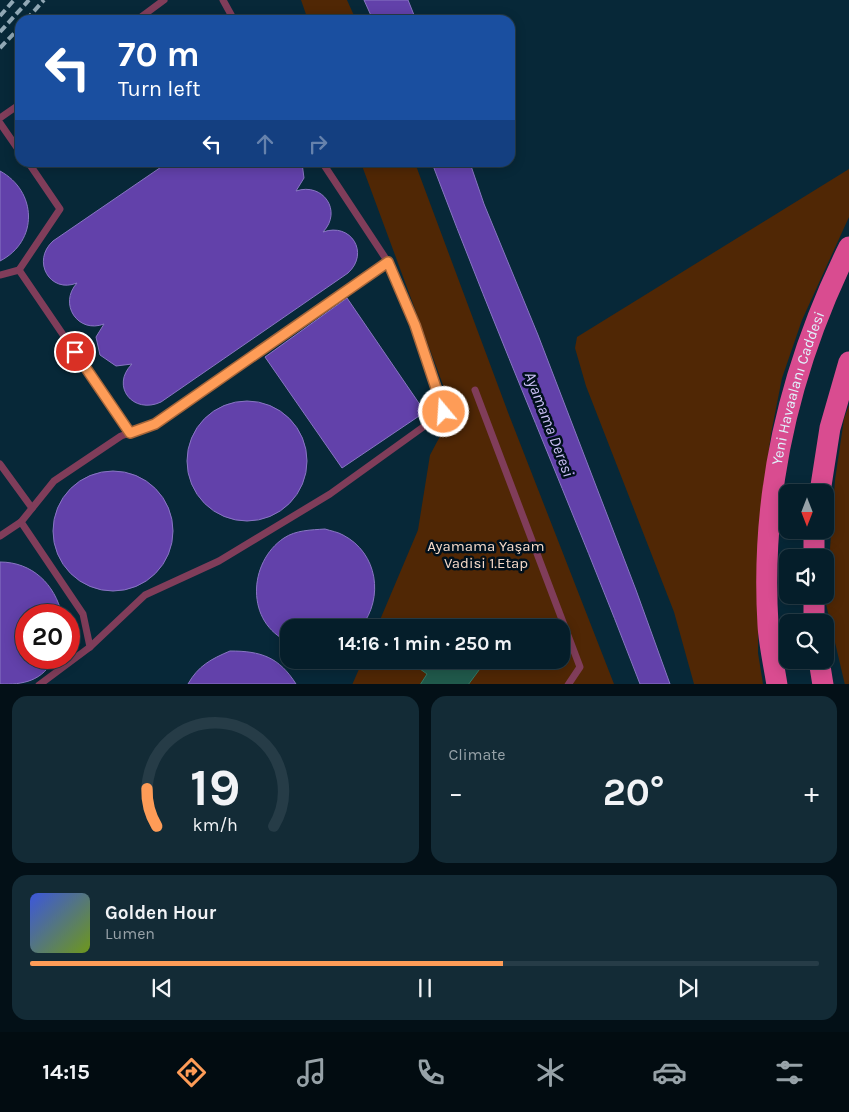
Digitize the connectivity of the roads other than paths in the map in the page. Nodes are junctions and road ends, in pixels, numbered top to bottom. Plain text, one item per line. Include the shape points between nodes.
1 (164, 0) edge
2 (223, 0) edge
3 (144, 15) edge
4 (231, 15) edge
5 (15, 108) edge
6 (0, 118) edge
7 (0, 123) edge
8 (15, 145) edge
9 (31, 167) edge
10 (325, 167) edge
11 (849, 247) edge
12 (388, 262) junction
13 (19, 270) junction
14 (0, 275) edge
15 (849, 362) edge
16 (475, 390) dead end
17 (130, 433) junction
18 (0, 464) edge
19 (821, 484) edge
20 (32, 508) junction
21 (20, 522) junction
22 (0, 536) edge
23 (90, 647) junction
24 (820, 669) edge
25 (39, 684) edge
26 (568, 684) edge
27 (777, 684) edge
28 (823, 684) edge

1 - 3 lane
2 - 4 lane
5 - 6 lane
7 - 8 lane
9 - 13 lane via 60,209
10 - 12 lane
11 - 27 main road, Yeni Havaalanı Caddesi via 805,350 779,444 767,540 768,626
12 - 17 lane via 155,424
12 - 23 lane via 415,325 444,412 330,494 218,561 145,595
13 - 14 lane
13 - 17 lane
15 - 19 main road via 830,428
16 - 26 lane via 580,667
17 - 20 lane via 54,481
18 - 20 lane
20 - 21 lane
21 - 22 lane
21 - 23 lane via 84,614
23 - 25 lane
24 - 28 main road

